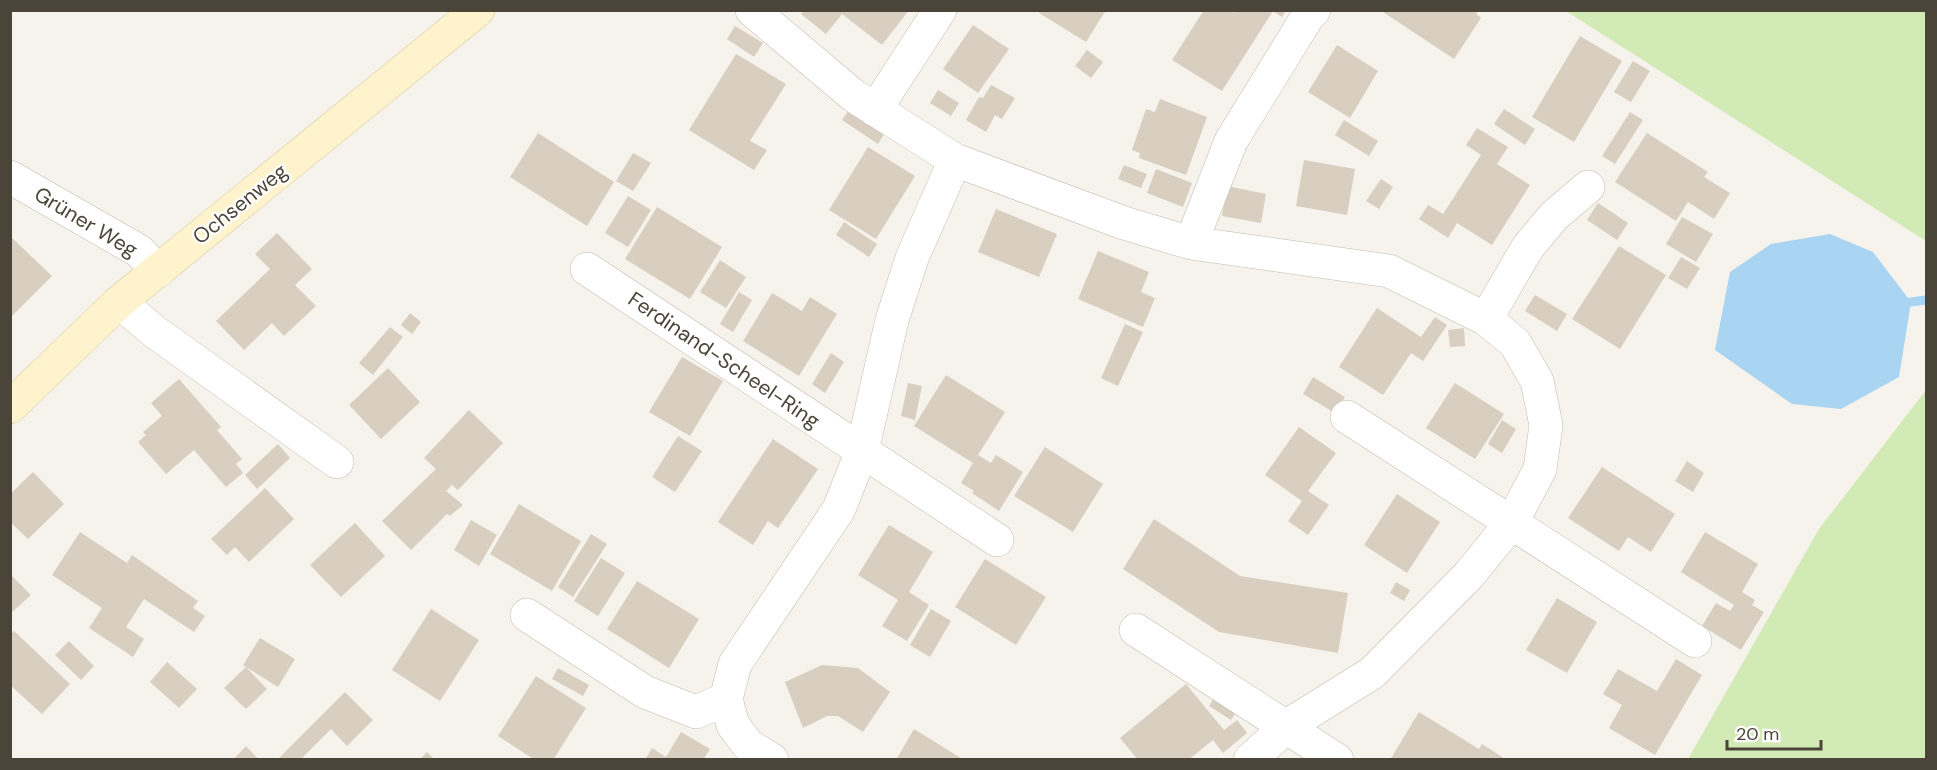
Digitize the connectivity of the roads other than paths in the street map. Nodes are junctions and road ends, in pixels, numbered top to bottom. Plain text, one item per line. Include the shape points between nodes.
1 (478, 10) edge
2 (752, 10) edge
3 (940, 10) edge
4 (1314, 10) edge
5 (875, 110) junction
6 (955, 160) junction
7 (10, 177) edge
8 (1588, 187) dead end
9 (1191, 243) junction
10 (587, 269) dead end
11 (158, 271) junction
12 (119, 302) junction
13 (1486, 319) junction
14 (10, 407) edge
15 (1347, 417) dead end
16 (862, 451) junction
17 (337, 462) dead end
18 (1512, 522) junction
19 (997, 540) dead end
20 (527, 615) dead end
21 (1136, 630) dead end
22 (1695, 641) dead end
23 (726, 699) junction
24 (1287, 726) junction
25 (772, 759) edge
26 (1250, 759) edge
27 (1337, 759) edge

1 - 11 main road, Ochsenweg
2 - 5 street
3 - 5 street
4 - 9 street via 1231,141
5 - 6 street
6 - 9 street via 1124,223
6 - 16 street via 912,258 895,309
7 - 11 street, Grüner Weg via 139,251
8 - 13 street via 1554,216 1528,247
9 - 13 street via 1389,271
10 - 16 street, Ferdinand-Scheel-Ring
11 - 12 main road, Ochsenweg
12 - 14 main road, Ochsenweg
12 - 17 street
13 - 18 street via 1515,343 1537,381 1546,425 1540,468
15 - 18 street
16 - 19 street, Ferdinand-Scheel-Ring
16 - 23 street via 839,509 735,664
18 - 22 street
18 - 24 street via 1469,575 1372,673
20 - 23 street via 645,692 696,712
21 - 24 street
23 - 25 street via 734,725 748,745
24 - 26 street
24 - 27 street

